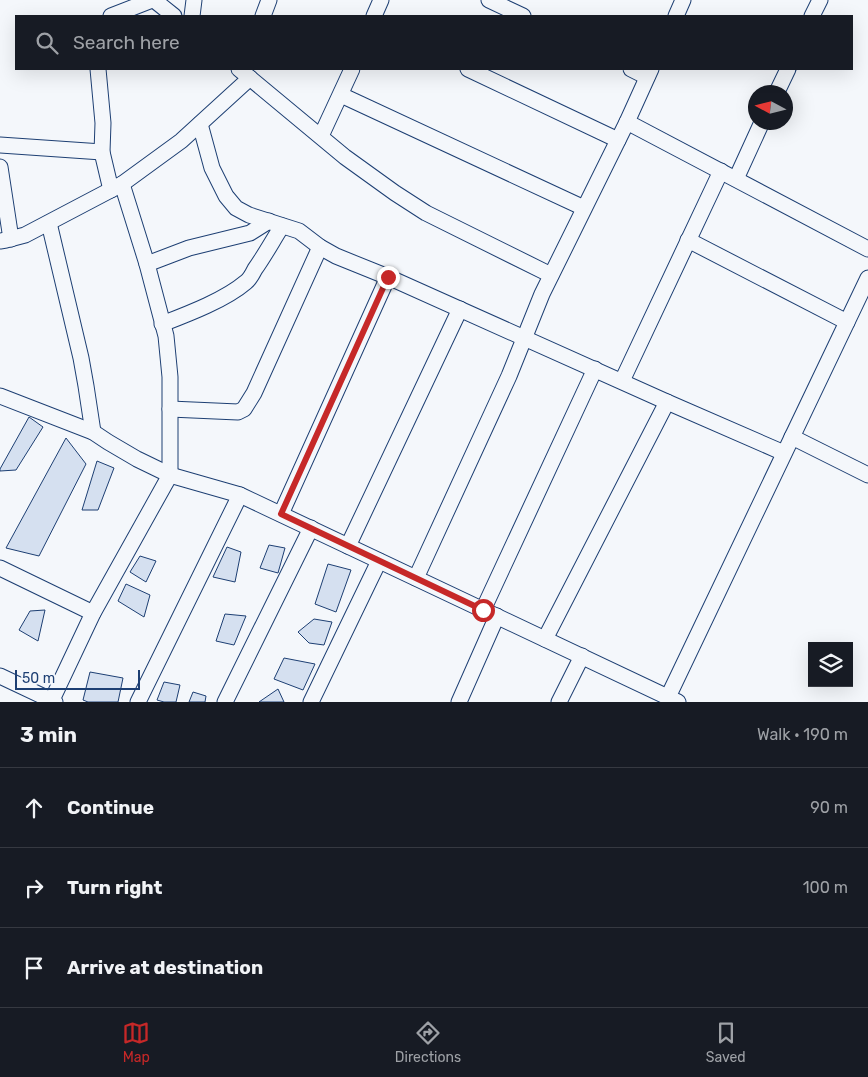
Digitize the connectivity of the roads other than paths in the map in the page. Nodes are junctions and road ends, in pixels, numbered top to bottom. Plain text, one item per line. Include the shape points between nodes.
1 (153, 0) edge
2 (194, 0) edge
3 (269, 0) edge
4 (381, 0) edge
5 (489, 0) edge
6 (820, 0) edge
7 (114, 15) edge
8 (173, 15) edge
9 (192, 15) edge
10 (263, 15) edge
11 (374, 15) edge
12 (521, 15) edge
13 (812, 15) edge
14 (98, 70) edge
15 (352, 70) edge
16 (470, 70) edge
17 (636, 70) edge
18 (787, 70) edge
19 (243, 71) edge
20 (649, 73) edge
21 (780, 85) edge
22 (341, 95) junction
23 (626, 122) junction
24 (200, 124) junction
25 (758, 130) edge
26 (321, 136) junction
27 (618, 140) junction
28 (0, 145) edge
29 (102, 152) junction
30 (0, 167) edge
31 (721, 172) junction
32 (736, 179) junction
33 (117, 187) junction
34 (584, 208) junction
35 (49, 223) junction
36 (275, 223) junction
37 (5, 240) edge
38 (688, 240) junction
39 (320, 247) junction
40 (867, 247) edge
41 (147, 264) junction
42 (551, 276) junction
43 (388, 277) junction
44 (868, 278) edge
45 (460, 309) junction
46 (847, 322) junction
47 (162, 324) junction
48 (525, 337) junction
49 (595, 369) junction
50 (622, 381) junction
51 (0, 396) edge
52 (667, 402) junction
53 (170, 408) junction
54 (93, 432) junction
55 (792, 437) junction
56 (784, 453) junction
57 (170, 475) junction
58 (868, 475) edge
59 (240, 495) junction
60 (281, 514) junction
61 (311, 528) junction
62 (348, 546) junction
63 (379, 561) junction
64 (0, 568) edge
65 (416, 578) junction
66 (483, 610) junction
67 (93, 613) junction
68 (497, 616) junction
69 (545, 639) junction
70 (582, 656) junction
71 (0, 676) edge
72 (663, 698) edge
73 (53, 701) edge
74 (138, 702) edge
75 (225, 702) edge
76 (311, 702) edge
77 (459, 702) edge
78 (559, 702) edge

1 - 7 street
1 - 8 street
2 - 9 street
3 - 10 street
4 - 11 street
5 - 12 street
6 - 13 street
14 - 29 street
15 - 22 street
16 - 27 street
17 - 20 street
18 - 21 street
19 - 24 street
19 - 26 street
20 - 23 street
22 - 26 street
22 - 34 street
23 - 27 street
23 - 31 street
24 - 33 street via 182,141
24 - 36 street via 212,168 226,196 236,208
25 - 32 street
26 - 42 street via 345,157 426,212
27 - 34 street
28 - 29 street
29 - 33 street
30 - 37 street
31 - 32 street
31 - 38 street
32 - 40 street
33 - 35 street
33 - 41 street
34 - 42 street
35 - 37 street via 25,235
35 - 54 street via 81,358
36 - 39 street via 299,231
36 - 41 street
36 - 47 street via 265,255 248,281 210,304
38 - 46 street
38 - 50 street
39 - 43 street
39 - 53 street via 244,409 238,412
41 - 47 street
42 - 48 street
43 - 45 street
43 - 60 street
44 - 46 street
45 - 48 street
45 - 62 street
46 - 55 street
47 - 53 street via 170,377
48 - 49 street
48 - 65 street
49 - 50 street
49 - 66 street
50 - 52 street
51 - 54 street
52 - 56 street
52 - 69 street
53 - 57 street
54 - 57 street
55 - 56 street
55 - 58 street
56 - 72 street
57 - 59 street
57 - 67 street
59 - 60 street
59 - 74 street
60 - 61 street
61 - 62 street
61 - 75 street
62 - 63 street
63 - 65 street
63 - 76 street
64 - 67 street
65 - 66 street
66 - 68 street
67 - 73 street
68 - 69 street
68 - 77 street
69 - 70 street
70 - 72 street
70 - 78 street
71 - 73 street

